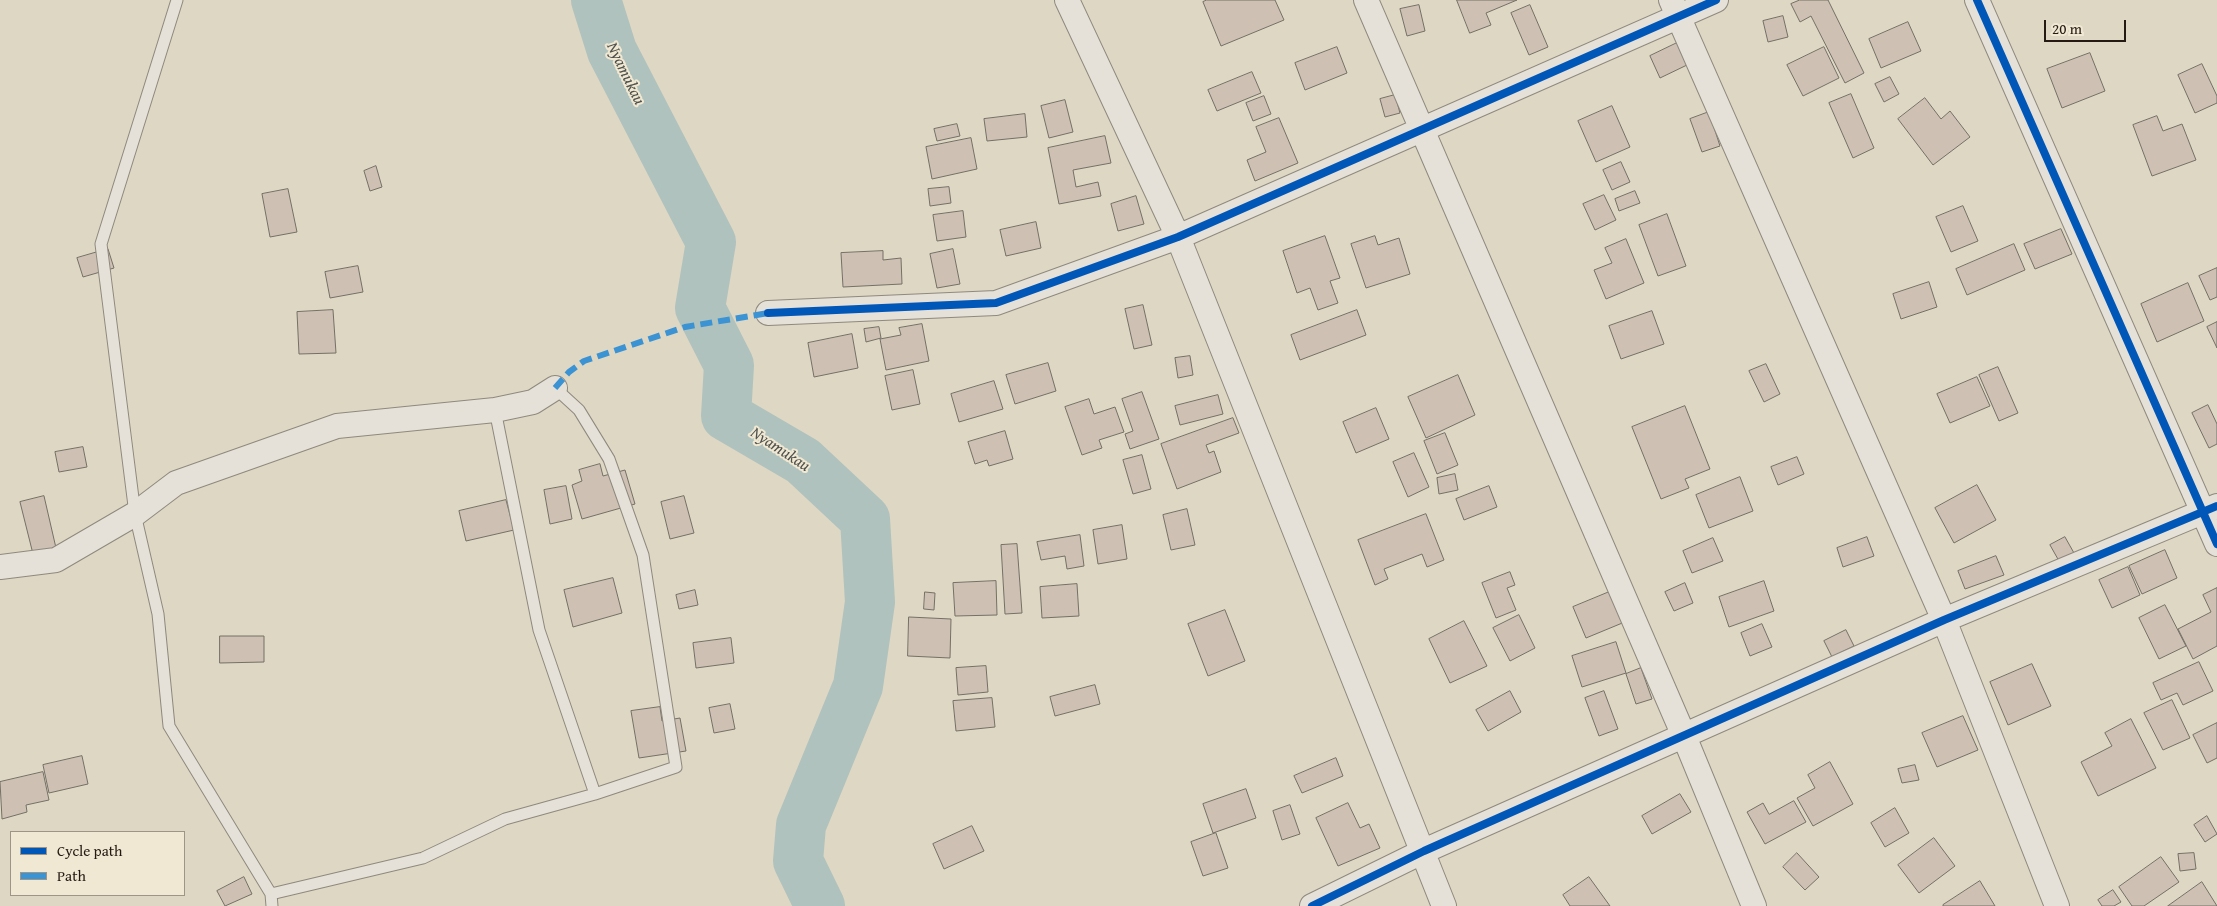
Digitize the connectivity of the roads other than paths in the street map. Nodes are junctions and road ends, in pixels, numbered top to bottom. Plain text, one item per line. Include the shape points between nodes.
1 (177, 0) edge
2 (1067, 0) edge
3 (1366, 0) edge
4 (1716, 0) edge
5 (1977, 0) edge
6 (1674, 8) edge
7 (1423, 128) junction
8 (1178, 237) junction
9 (768, 313) dead end
10 (556, 388) joint
11 (495, 410) junction
12 (2210, 509) edge
13 (135, 514) junction
14 (2217, 544) edge
15 (0, 567) edge
16 (1944, 620) junction
17 (1684, 736) junction
18 (595, 794) junction
19 (1424, 851) junction
20 (271, 900) edge
21 (1312, 906) edge
22 (1444, 906) edge
23 (1754, 906) edge
24 (2057, 906) edge

1 - 13 lane via 100,244
2 - 8 street
3 - 7 street
4 - 6 street
5 - 12 street
6 - 7 street
6 - 16 street
7 - 8 street
7 - 17 street
8 - 9 street via 996,303
8 - 19 street
10 - 11 street via 532,402
10 - 18 lane via 579,410 609,459 643,555 676,767
11 - 13 street via 337,426 176,483
11 - 18 lane via 539,630
12 - 14 street
12 - 16 street
13 - 15 street via 56,560
13 - 20 lane via 158,614 169,726
16 - 17 street
16 - 24 street
17 - 19 street
17 - 23 street
18 - 20 lane via 505,818 423,858
19 - 21 street
19 - 22 street

